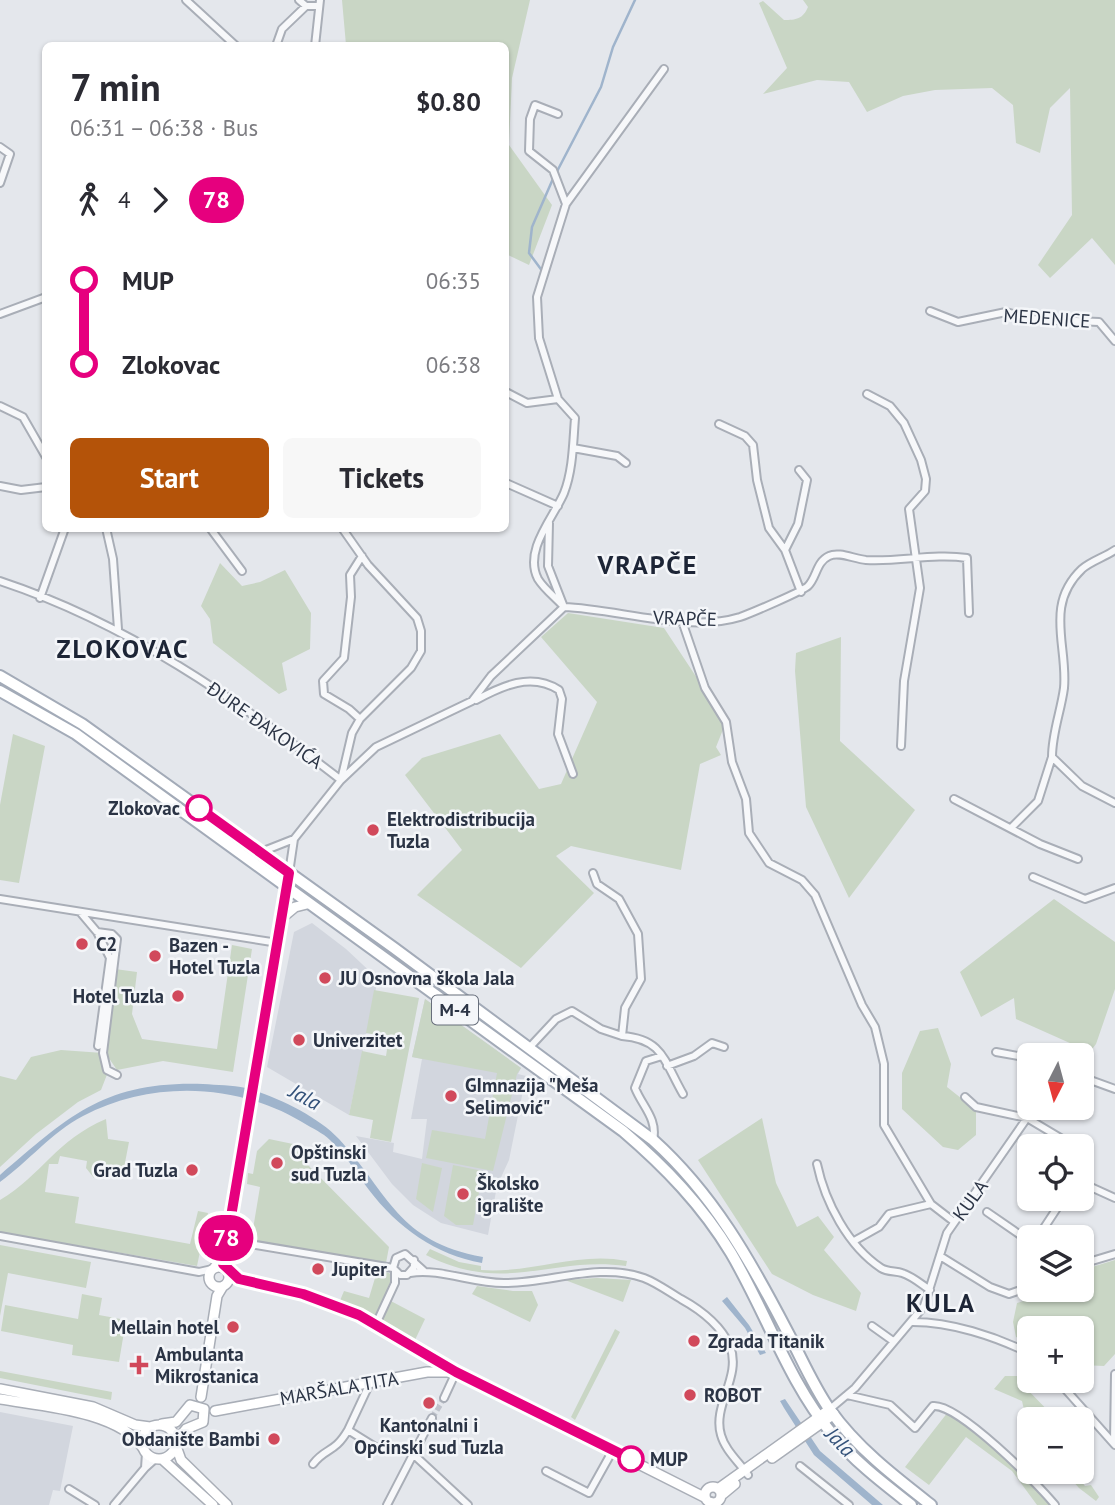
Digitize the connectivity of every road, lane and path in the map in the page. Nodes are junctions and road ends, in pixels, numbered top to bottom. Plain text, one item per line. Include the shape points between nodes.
1 (186, 0) edge
2 (299, 0) edge
3 (319, 3) edge
4 (306, 6) junction
5 (232, 42) edge
6 (277, 42) edge
7 (316, 42) edge
8 (664, 69) dead end
9 (558, 114) dead end
10 (0, 147) edge
11 (0, 183) edge
12 (566, 204) junction
13 (42, 298) edge
14 (930, 311) dead end
15 (0, 314) edge
16 (1115, 341) edge
17 (509, 394) edge
18 (867, 394) dead end
19 (558, 400) junction
20 (0, 406) edge
21 (719, 424) dead end
22 (41, 445) edge
23 (573, 448) junction
24 (626, 463) dead end
25 (799, 470) dead end
26 (509, 484) edge
27 (0, 486) edge
28 (42, 487) edge
29 (558, 506) junction
30 (549, 521) junction
31 (64, 532) edge
32 (107, 532) edge
33 (213, 532) edge
34 (345, 532) edge
35 (785, 550) junction
36 (1113, 554) edge
37 (362, 556) junction
38 (915, 559) junction
39 (242, 571) dead end
40 (1, 579) edge
41 (802, 592) junction
42 (40, 598) junction
43 (564, 607) junction
44 (969, 613) dead end
45 (682, 621) junction
46 (118, 629) junction
47 (0, 676) edge
48 (0, 691) edge
49 (472, 701) junction
50 (360, 719) junction
51 (901, 746) dead end
52 (1052, 757) junction
53 (573, 775) dead end
54 (341, 780) junction
55 (954, 799) dead end
56 (1115, 803) edge
57 (1011, 828) junction
58 (294, 839) junction
59 (260, 852) junction
60 (1078, 859) dead end
61 (289, 873) junction
62 (593, 873) dead end
63 (1033, 877) dead end
64 (1115, 888) edge
65 (287, 890) junction
66 (0, 899) edge
67 (307, 904) junction
68 (81, 913) junction
69 (283, 917) junction
70 (97, 932) junction
71 (278, 943) junction
72 (622, 1036) junction
73 (98, 1046) dead end
74 (724, 1047) dead end
75 (529, 1048) junction
76 (996, 1052) dead end
77 (662, 1056) junction
78 (1017, 1056) edge
79 (667, 1066) junction
80 (117, 1075) dead end
81 (1094, 1081) edge
82 (1115, 1089) edge
83 (683, 1094) dead end
84 (965, 1097) dead end
85 (1017, 1116) edge
86 (1026, 1120) edge
87 (1030, 1120) edge
88 (1054, 1134) edge
89 (653, 1140) junction
90 (817, 1164) dead end
91 (1094, 1188) edge
92 (1115, 1198) edge
93 (931, 1204) junction
94 (987, 1212) dead end
95 (953, 1222) junction
96 (1017, 1233) edge
97 (0, 1236) edge
98 (226, 1240) junction
99 (854, 1241) junction
100 (1115, 1254) edge
101 (940, 1256) junction
102 (222, 1259) junction
103 (414, 1260) junction
104 (1094, 1260) edge
105 (214, 1268) junction
106 (394, 1269) junction
107 (228, 1271) junction
108 (200, 1272) junction
109 (425, 1272) junction
110 (409, 1274) junction
111 (239, 1279) junction
112 (211, 1282) junction
113 (395, 1283) junction
114 (225, 1285) junction
115 (930, 1290) junction
116 (1017, 1291) edge
117 (217, 1296) junction
118 (913, 1322) junction
119 (376, 1324) junction
120 (872, 1326) dead end
121 (893, 1341) junction
122 (1017, 1349) edge
123 (456, 1372) junction
124 (1115, 1374) edge
125 (370, 1383) junction
126 (0, 1389) edge
127 (1069, 1393) edge
128 (847, 1395) junction
129 (444, 1398) tunnel mouth
130 (0, 1399) edge
131 (197, 1401) junction
132 (48, 1402) junction
133 (204, 1409) junction
134 (833, 1409) junction
135 (215, 1411) junction
136 (432, 1418) tunnel mouth
137 (205, 1419) junction
138 (821, 1419) junction
139 (161, 1424) junction
140 (150, 1427) junction
141 (348, 1430) junction
142 (177, 1443) junction
143 (1114, 1443) edge
144 (377, 1448) dead end
145 (613, 1450) junction
146 (145, 1451) junction
147 (413, 1454) junction
148 (158, 1459) junction
149 (313, 1465) dead end
150 (800, 1466) dead end
151 (145, 1468) junction
152 (546, 1471) dead end
153 (746, 1472) junction
154 (69, 1489) dead end
155 (713, 1497) edge
156 (95, 1505) edge
157 (114, 1505) edge
158 (213, 1505) edge
159 (226, 1505) edge
160 (387, 1505) edge
161 (468, 1505) edge
162 (849, 1505) edge
163 (911, 1505) edge
164 (931, 1505) edge
165 (1055, 1505) edge

1 - 5 street
2 - 4 street
3 - 4 street
3 - 7 street
4 - 6 street via 282,29
8 - 12 street
9 - 12 street via 535,105 529,151 553,170
10 - 11 street via 10,154
12 - 19 street via 537,297 539,338
13 - 15 street
14 - 16 street, MEDENICE via 958,322 1006,312 1030,319 1079,318 1099,322
17 - 19 street via 527,403
18 - 38 street via 890,406 904,423 921,460 925,491 909,509
19 - 23 street via 573,413
20 - 22 street via 23,417
21 - 35 street via 745,436 752,445 769,528
23 - 24 street via 617,456
23 - 29 street
25 - 35 street via 807,480 803,506
26 - 29 street
27 - 28 street
29 - 30 street
30 - 43 street via 548,566
30 - 43 street via 540,533 536,569 538,578
31 - 42 street
32 - 46 street
33 - 39 street
34 - 37 street
35 - 41 street
36 - 52 street via 1083,568 1065,597 1058,626 1064,688
37 - 50 street via 350,575 344,658 322,686 324,694
37 - 50 street via 416,618 421,651 411,668
38 - 41 street via 831,555 820,562 811,584
38 - 44 street via 967,558
38 - 51 street via 920,588 904,681
40 - 42 street, ĐURE ĐAKOVIĆA
41 - 45 street, VRAPČE via 741,617
42 - 46 street, ĐURE ĐAKOVIĆA
43 - 45 street, VRAPČE
43 - 49 street via 491,676
45 - 93 street via 705,688 726,722 732,762 746,799 749,833 769,863 802,880 815,895 875,1027 884,1064 884,1125
46 - 54 street, ĐURE ĐAKOVIĆA via 240,706
47 - 59 main road, M-4 via 82,724
48 - 65 main road, M-4 via 76,734
49 - 53 street via 524,681 559,690 558,734
49 - 54 street via 376,747
50 - 54 street
52 - 56 street via 1082,786
52 - 57 street via 1038,801
54 - 58 street
55 - 57 street
57 - 60 street
58 - 59 street
58 - 61 street
59 - 61 main road, M-4
61 - 65 street
61 - 75 main road, M-4
62 - 72 street via 597,884 619,899 638,934 641,979 625,1008
63 - 64 street via 1085,899
65 - 67 main road, M-4
65 - 69 street
66 - 68 street
67 - 69 street
67 - 138 main road, M-4 via 622,1130 671,1173 731,1253
68 - 70 street
68 - 71 street
69 - 71 street
70 - 73 street via 110,958
70 - 80 street via 117,939 103,1053 107,1070
71 - 98 street
72 - 75 street via 572,1011 556,1019
72 - 77 street via 646,1039
74 - 79 street via 712,1043
75 - 89 main road, M-4
76 - 78 street
77 - 79 street
77 - 89 street via 646,1061 635,1088 651,1116
79 - 83 street
81 - 82 street
84 - 85 street via 976,1107
86 - 95 street, KULA
87 - 88 street
89 - 134 main road, M-4 via 681,1165 743,1248
90 - 99 street via 832,1205
91 - 92 street
93 - 95 street
93 - 99 street, KULA via 889,1214 879,1227
94 - 96 street
95 - 101 street, KULA
97 - 108 street
98 - 102 street
98 - 106 street
99 - 115 street via 882,1269 907,1275
100 - 104 street
101 - 115 street, KULA
101 - 116 street via 990,1287 1009,1294
102 - 105 street
102 - 107 street
103 - 106 street via 398,1255
103 - 109 street
103 - 110 street
105 - 107 street
105 - 108 street
105 - 112 street
106 - 110 street
106 - 113 street
107 - 111 street
107 - 114 street
108 - 112 street
109 - 110 street
109 - 153 street via 504,1284 593,1273 636,1276 699,1309 723,1334 732,1356 719,1426 724,1443
110 - 113 street
111 - 114 street
111 - 119 street via 303,1294
112 - 114 street
112 - 117 street
113 - 119 street
114 - 117 street
115 - 118 street, KULA
117 - 131 street
118 - 121 street, KULA
118 - 122 street via 939,1323
119 - 123 street
120 - 121 street
121 - 128 street, KULA
123 - 125 street, MARŠALA TITA via 428,1372
123 - 129 street
123 - 145 street, MARŠALA TITA
124 - 143 street
125 - 135 street, MARŠALA TITA
125 - 141 street
126 - 132 street
127 - 143 street
128 - 134 street, KULA
128 - 165 street via 890,1405 915,1428 933,1406 947,1409 1013,1460
130 - 132 street
131 - 133 street
131 - 139 street via 176,1422
132 - 140 street via 93,1407
132 - 146 street via 102,1420 132,1436
133 - 135 street
133 - 137 street
134 - 138 street
134 - 164 main road, M-4 via 878,1463
135 - 137 street
136 - 147 street
137 - 142 street via 182,1432
138 - 153 street
138 - 163 main road, M-4 via 871,1474
139 - 140 street
139 - 142 street via 172,1429
140 - 146 street via 142,1438
141 - 144 street
141 - 149 street via 336,1449
142 - 148 street via 171,1455
142 - 159 street via 181,1460
145 - 152 street via 589,1493
145 - 155 street, MARŠALA TITA
146 - 148 street
146 - 151 street
147 - 160 street
147 - 161 street
148 - 151 street
148 - 158 street
150 - 162 street
151 - 157 street
153 - 155 street
154 - 156 street

